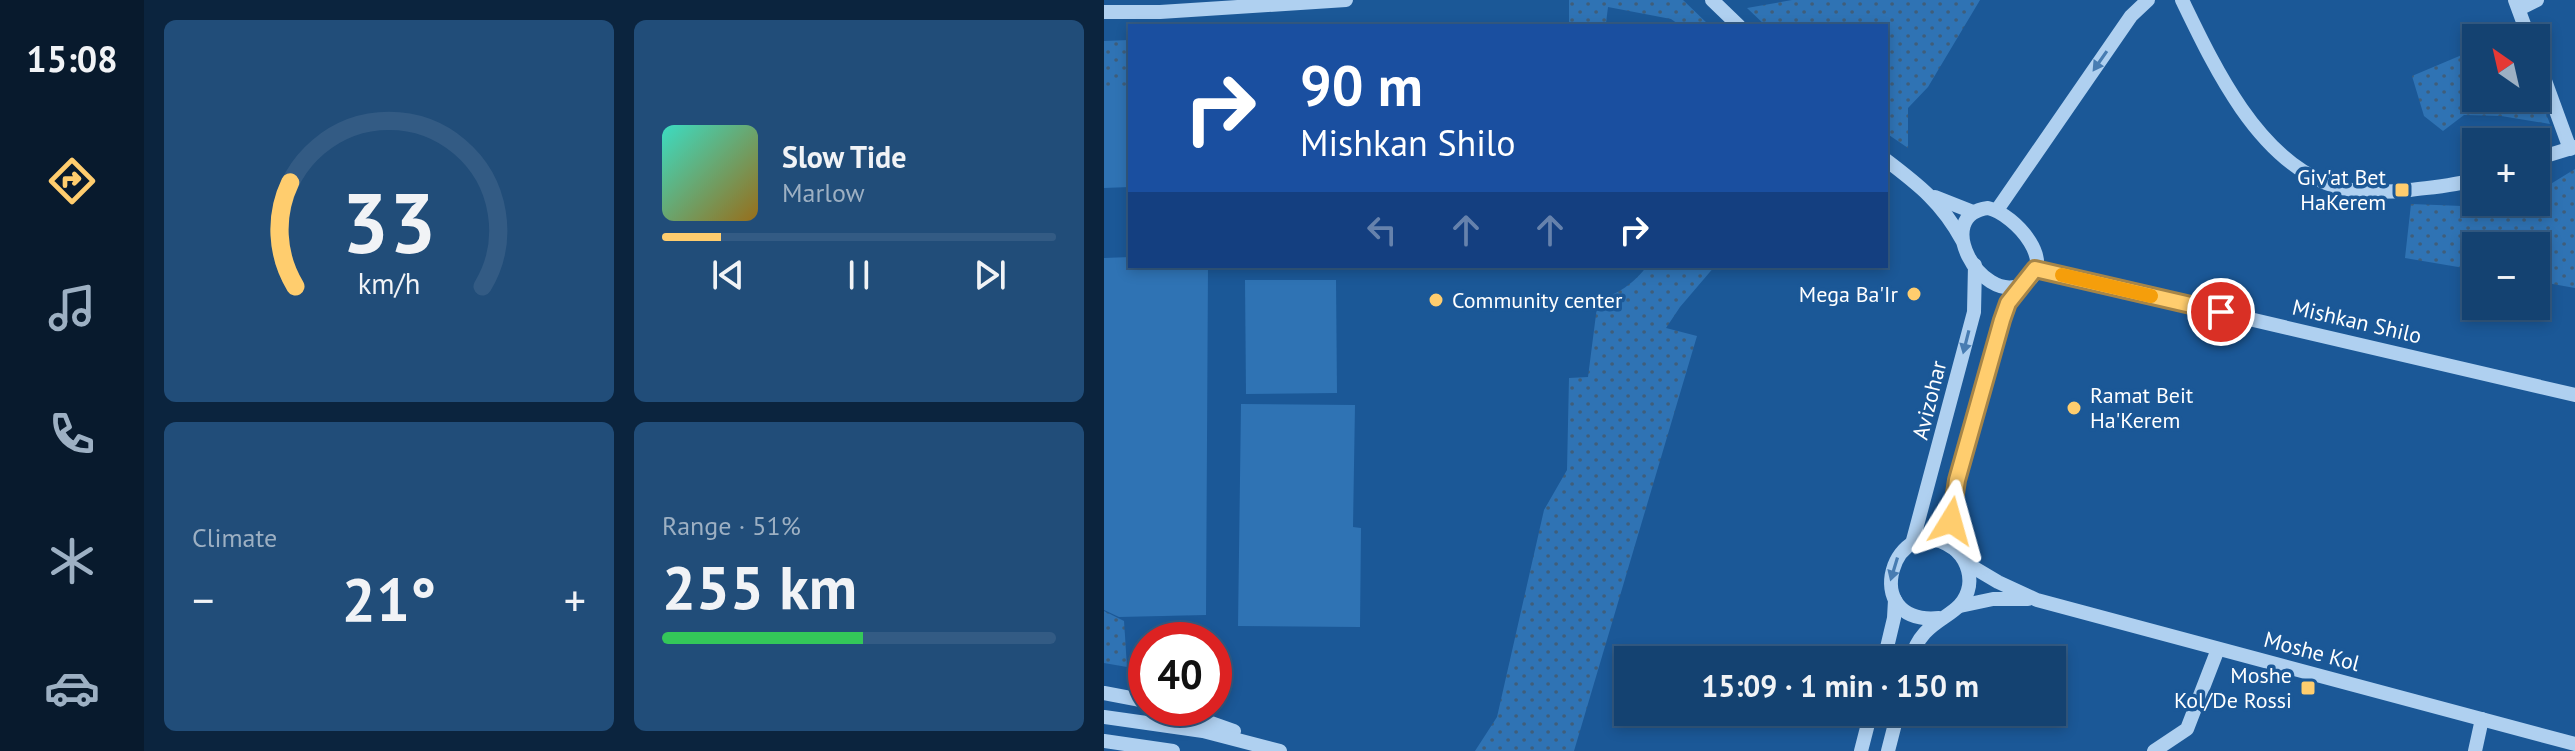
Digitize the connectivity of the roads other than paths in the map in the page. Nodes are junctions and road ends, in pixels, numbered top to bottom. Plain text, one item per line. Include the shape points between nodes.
1 (1343, 0) edge
2 (1712, 0) edge
3 (2148, 0) edge
4 (2182, 0) edge
5 (2537, 0) edge
6 (2517, 5) edge
7 (1104, 12) edge
8 (1737, 24) edge
9 (2524, 24) edge
10 (2550, 92) edge
11 (2572, 148) edge
12 (2550, 155) edge
13 (1888, 162) edge
14 (2462, 183) edge
15 (1931, 195) junction
16 (1997, 210) junction
17 (1973, 212) junction
18 (1962, 240) junction
19 (1975, 265) junction
20 (2035, 269) junction
21 (2021, 285) junction
22 (2575, 395) edge
23 (1912, 544) junction
24 (1962, 557) junction
25 (1895, 600) junction
26 (2037, 600) junction
27 (1960, 606) junction
28 (1939, 618) junction
29 (1887, 646) edge
30 (1916, 646) edge
31 (2218, 649) junction
32 (1104, 693) edge
33 (1128, 698) edge
34 (1104, 717) edge
35 (2482, 719) junction
36 (1218, 726) edge
37 (1867, 726) edge
38 (1894, 726) edge
39 (1104, 741) edge
40 (2575, 744) edge
41 (1173, 751) edge
42 (1280, 751) edge
43 (1286, 751) edge
44 (1861, 751) edge
45 (1888, 751) edge
46 (2154, 751) edge
47 (2475, 751) edge

1 - 7 street
2 - 8 street
3 -> 16 street via 2131,16
4 - 14 street via 2238,104 2264,136 2308,174 2340,188 2386,192
5 - 6 street
6 - 9 street
10 - 11 street
11 - 12 street
13 - 15 street
15 - 17 street
15 - 18 street
16 - 17 street
16 - 20 street via 2027,236
17 - 18 street via 1963,226
18 - 19 street
19 - 21 street via 2003,287
19 -> 23 street, Avizohar via 1974,312
20 - 21 street
20 - 22 street, Mishkan Shilo
21 - 24 street via 2008,303 1993,345 1954,495 1951,521
23 - 24 street via 1936,540
23 -> 25 street, Avizohar via 1892,568
24 - 26 street, Moshe Kol
24 - 27 street via 1969,585
25 - 28 street via 1909,614
25 - 29 street, Avizohar
26 - 27 street, Moshe Kol via 1993,599
26 - 31 street, Moshe Kol
27 - 28 street
28 - 30 street
31 - 35 street, Moshe Kol
31 - 46 street via 2187,729
32 - 33 street
34 - 42 street via 1203,731
35 - 40 street, Moshe Kol
35 - 47 street
36 - 43 street
37 - 44 street
38 - 45 street
39 - 41 street

